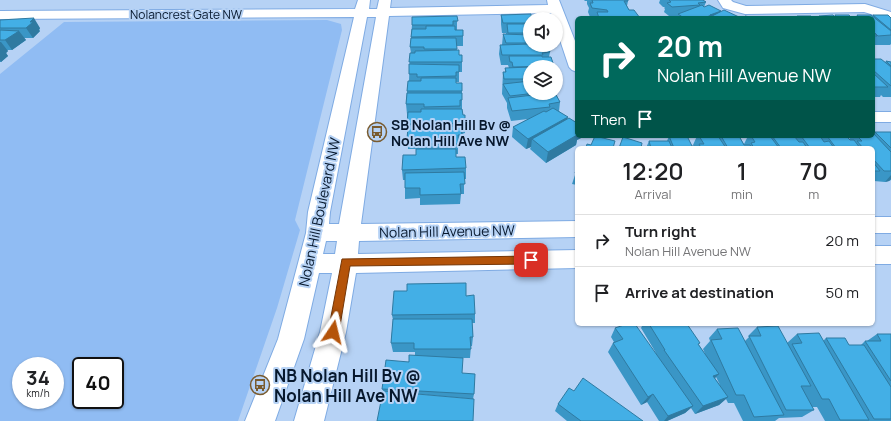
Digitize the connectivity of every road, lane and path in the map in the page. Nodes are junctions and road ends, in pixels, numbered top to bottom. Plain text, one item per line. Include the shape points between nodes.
1 (724, 0) edge
2 (555, 5) edge
3 (373, 8) edge
4 (2, 9) edge
5 (891, 16) edge
6 (575, 61) edge
7 (891, 116) edge
8 (875, 117) edge
9 (875, 225) edge
10 (891, 225) edge
11 (575, 229) edge
12 (348, 232) junction
13 (317, 233) junction
14 (875, 255) edge
15 (891, 255) edge
16 (575, 259) edge
17 (346, 262) junction
18 (310, 264) junction
19 (260, 421) edge
20 (309, 421) edge

1 - 5 street via 728,5 745,10 865,8
2 - 3 street, Nolancrest Gate NW
2 - 6 street
3 - 4 street, Nolancrest Gate NW
3 - 12 street, Nolan Hill Boulevard NW
3 - 13 street, Nolan Hill Boulevard NW via 319,212
7 - 8 street
9 - 10 street
11 - 12 street, Nolan Hill Avenue NW
12 - 13 street, Nolan Hill Avenue NW
12 - 17 street, Nolan Hill Boulevard NW
13 - 18 street, Nolan Hill Boulevard NW
14 - 15 street
16 - 17 street
17 - 18 street
17 - 20 street, Nolan Hill Boulevard NW via 333,332
18 - 19 street, Nolan Hill Boulevard NW via 291,339

